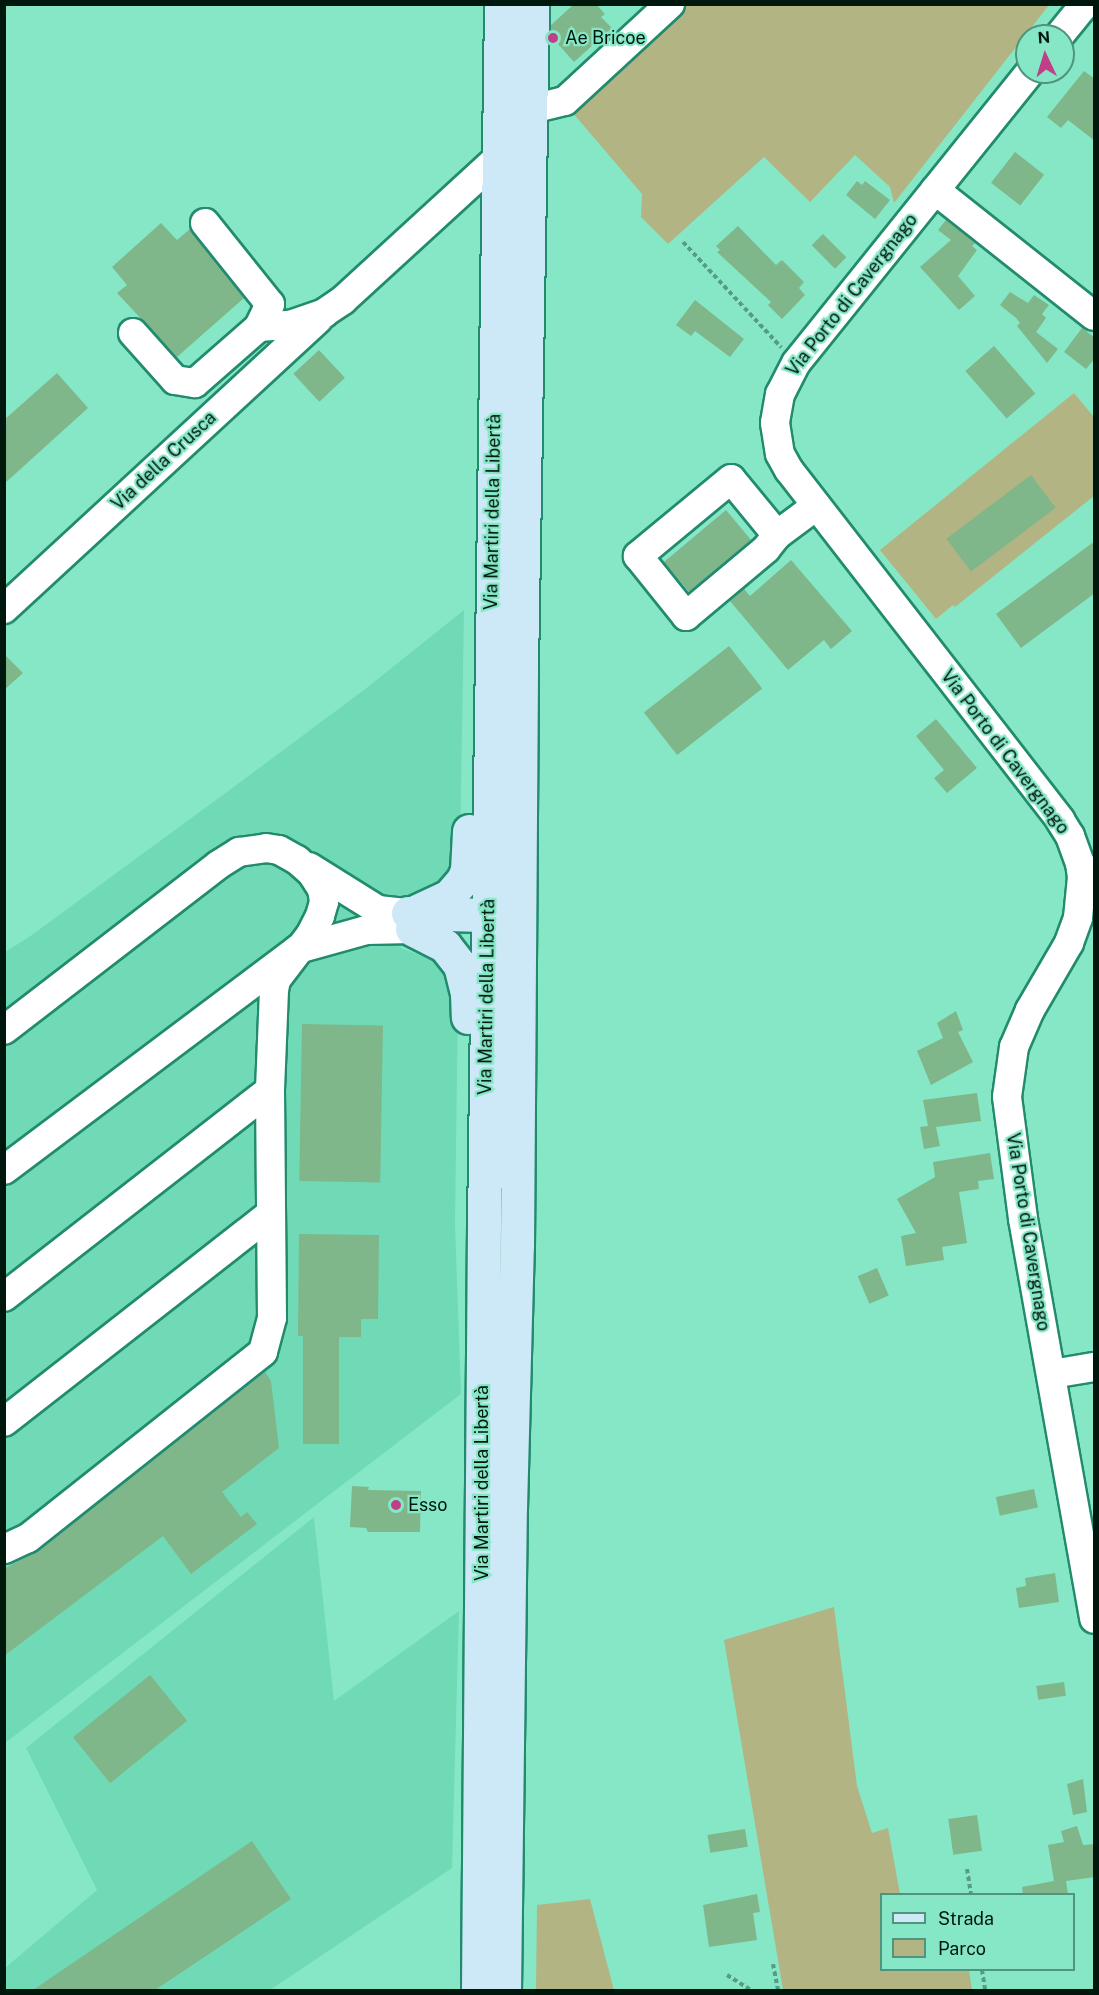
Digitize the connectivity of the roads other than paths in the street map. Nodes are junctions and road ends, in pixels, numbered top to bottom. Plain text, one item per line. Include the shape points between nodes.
1 (501, 4) edge
2 (532, 4) edge
3 (670, 4) edge
4 (1084, 4) edge
5 (1068, 24) edge
6 (1020, 84) edge
7 (528, 110) junction
8 (499, 157) junction
9 (935, 190) junction
10 (205, 223) dead end
11 (324, 313) junction
12 (1095, 316) edge
13 (259, 327) junction
14 (133, 333) dead end
15 (816, 506) junction
16 (777, 535) junction
17 (4, 609) edge
18 (491, 631) junction
19 (521, 669) junction
20 (1070, 836) junction
21 (297, 860) junction
22 (1095, 862) edge
23 (369, 904) junction
24 (410, 921) junction
25 (490, 922) junction
26 (1079, 930) edge
27 (353, 933) junction
28 (298, 949) junction
29 (4, 1030) edge
30 (270, 1090) junction
31 (4, 1170) edge
32 (270, 1214) junction
33 (484, 1224) junction
34 (516, 1234) junction
35 (4, 1297) edge
36 (1095, 1367) edge
37 (1052, 1374) junction
38 (514, 1397) junction
39 (4, 1422) edge
40 (1088, 1542) edge
41 (4, 1549) edge
42 (1095, 1619) edge
43 (478, 1990) edge
44 (504, 1990) edge
45 (525, 1990) edge

1 - 8 main road, Via Martiri della Libertà
2 - 7 main road, Via Martiri della Libertà
3 - 7 street via 565,101
4 - 5 street
6 - 9 street, Via Porto di Cavergnago
7 - 19 main road, Via Martiri della Libertà
8 - 11 street
8 - 18 main road, Via Martiri della Libertà
9 - 12 street
9 - 15 street, Via Porto di Cavergnago via 796,363 780,394 776,438 789,470
10 - 13 street via 270,304
11 - 13 street via 290,325
11 - 17 street, Via della Crusca
13 - 14 street via 195,383 176,380
15 - 16 street
15 - 20 street, Via Porto di Cavergnago
16 - 16 street via 731,479 638,556 686,616 766,549
18 - 24 main road via 472,691 467,870 449,896
18 - 25 main road, Via Martiri della Libertà
19 - 25 main road via 510,693 505,896 502,910
19 - 34 main road, Via Martiri della Libertà
20 - 22 street
20 - 26 street, Via Porto di Cavergnago via 1082,877
21 - 23 street
21 - 28 street via 318,880 324,902 311,934
21 - 29 street via 266,848 239,852
23 - 24 street
23 - 27 street via 352,911 349,921
24 - 25 main road
24 - 27 street
24 - 33 main road via 445,946 465,978 467,1128
25 - 33 main road, Via Martiri della Libertà
25 - 34 main road via 505,943 505,1111
26 - 37 street, Via Porto di Cavergnago via 1030,1010 1014,1047 1007,1097 1023,1219
27 - 28 street
28 - 30 street via 274,986
28 - 31 street
30 - 32 street
30 - 35 street
32 - 39 street
32 - 41 street via 272,1318 263,1352 28,1538
33 - 43 main road, Via Martiri della Libertà
34 - 38 main road, Via Martiri della Libertà
36 - 37 street
37 - 40 street, Via Porto di Cavergnago
38 - 44 main road, Via Martiri della Libertà
38 - 45 main road, Via Martiri della Libertà via 527,1606
40 - 42 street, Via Porto di Cavergnago

